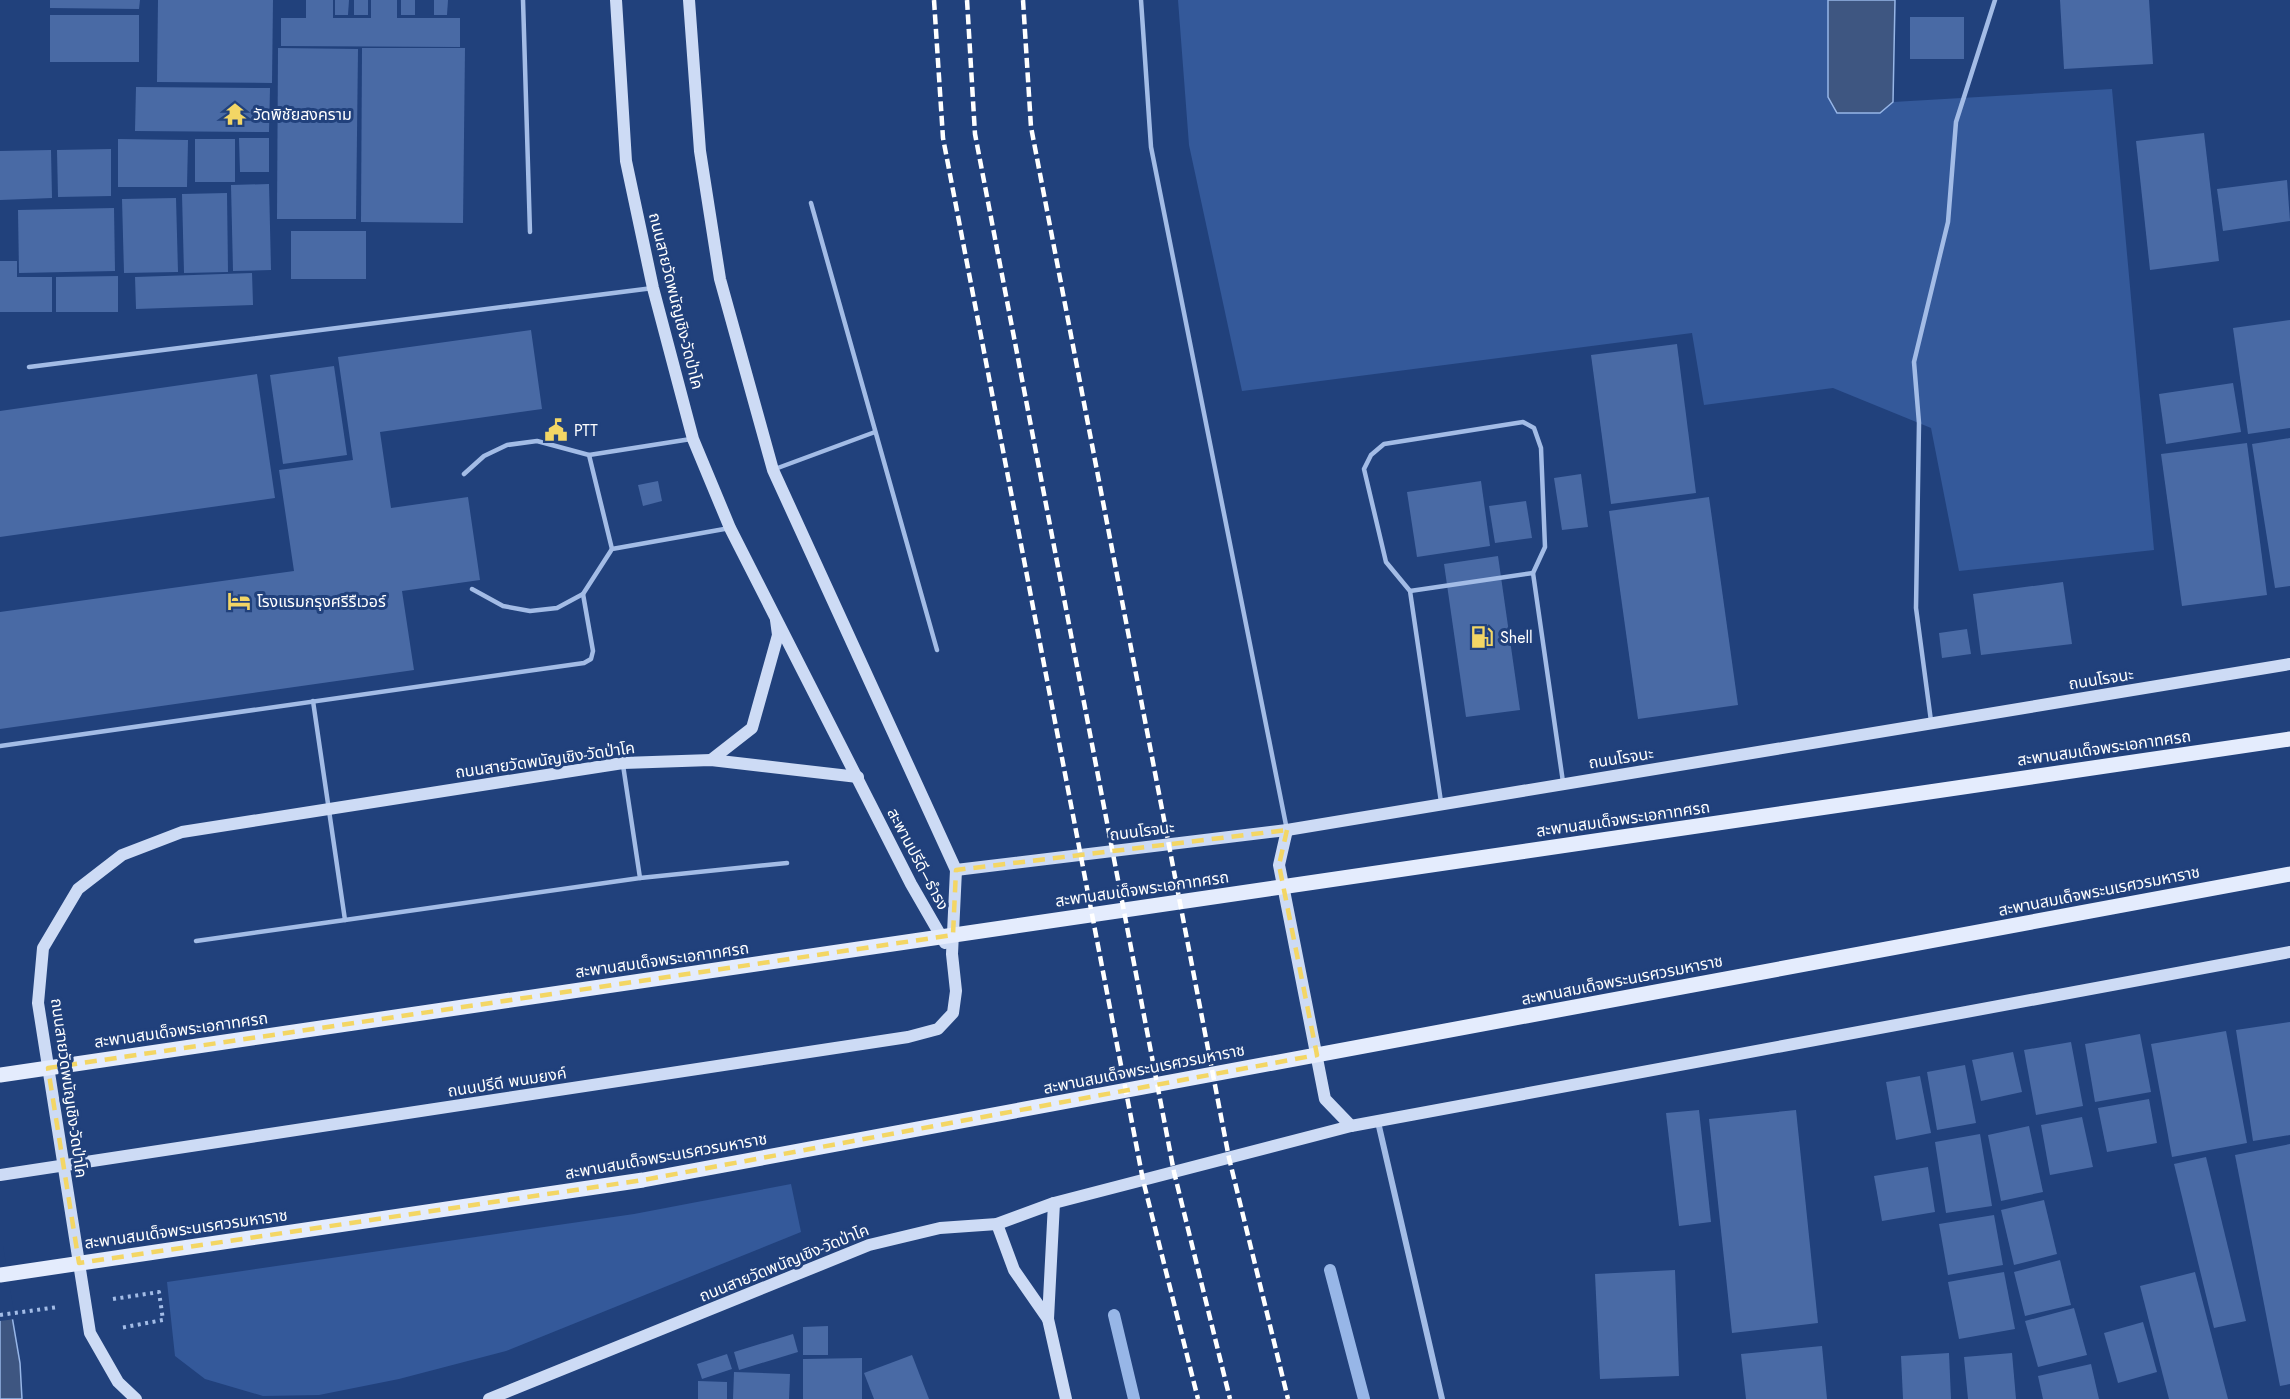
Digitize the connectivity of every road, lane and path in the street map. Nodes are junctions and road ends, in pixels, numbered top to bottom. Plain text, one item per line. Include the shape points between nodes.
1 (523, 0) edge
2 (616, 0) edge
3 (689, 0) edge
4 (1141, 0) edge
5 (1995, 0) edge
6 (811, 203) dead end
7 (530, 232) dead end
8 (653, 288) junction
9 (29, 367) dead end
10 (875, 432) junction
11 (693, 439) junction
12 (589, 455) junction
13 (772, 470) junction
14 (464, 474) dead end
15 (730, 528) junction
16 (612, 549) junction
17 (1533, 573) junction
18 (472, 589) dead end
19 (1410, 591) junction
20 (583, 594) junction
21 (774, 611) junction
22 (937, 650) dead end
23 (2290, 664) edge
24 (313, 701) junction
25 (1931, 724) junction
26 (2290, 739) edge
27 (0, 746) edge
28 (711, 760) junction
29 (623, 763) junction
30 (858, 777) junction
31 (1563, 784) junction
32 (1441, 805) junction
33 (329, 809) junction
34 (1287, 830) junction
35 (787, 862) dead end
36 (956, 870) junction
37 (2290, 874) edge
38 (640, 878) junction
39 (345, 920) junction
40 (196, 941) dead end
41 (2290, 952) edge
42 (952, 954) junction
43 (0, 1075) edge
44 (1378, 1122) junction
45 (1351, 1126) junction
46 (0, 1175) edge
47 (1054, 1203) junction
48 (997, 1224) junction
49 (0, 1275) edge
50 (159, 1292) dead end
51 (1048, 1319) junction
52 (90, 1333) junction
53 (136, 1399) edge
54 (489, 1399) edge
55 (1066, 1399) edge
56 (1442, 1399) edge

1 - 7 lane
2 - 8 main road, ถนนสายวัดพนัญเชิง-วัดป่าโค via 626,161
3 - 13 main road via 700,151 720,279
4 - 34 lane via 1151,147
5 - 25 lane via 1956,122 1948,222 1914,362 1919,423 1916,608
6 - 10 lane
8 - 9 lane
8 - 11 main road, ถนนสายวัดพนัญเชิง-วัดป่าโค
10 - 13 lane
10 - 22 lane
11 - 12 lane
11 - 15 main road, ถนนสายวัดพนัญเชิง-วัดป่าโค
12 - 14 lane via 537,441 507,445 484,456
12 - 16 lane
13 - 36 main road
15 - 16 lane
15 - 21 main road, ถนนสายวัดพนัญเชิง-วัดป่าโค
16 - 20 lane
17 - 19 lane
17 - 19 lane via 1545,547 1541,448 1534,428 1523,422 1384,444 1371,455 1364,469 1386,562
17 - 31 lane
18 - 20 lane via 503,606 530,611 557,608
19 - 32 lane
20 - 24 lane via 593,651 591,659 584,663
21 - 28 main road via 778,635 752,728
21 - 30 main road, ถนนสายวัดพนัญเชิง-วัดป่าโค
23 - 25 main road, ถนนโรจนะ
24 - 27 lane
24 - 33 lane
25 - 31 main road, ถนนโรจนะ
26 - 43 main road, สะพานสมเด็จพระเอกาทศรถ
28 - 29 main road, ถนนสายวัดพนัญเชิง-วัดป่าโค
28 - 30 main road, ถนนสายวัดพนัญเชิง-วัดป่าโค
29 - 33 main road, ถนนสายวัดพนัญเชิง-วัดป่าโค
29 - 38 lane
30 - 42 main road, สะพานปรีดี–ธำรง via 911,884
31 - 32 main road, ถนนโรจนะ
32 - 34 main road, ถนนโรจนะ
33 - 39 lane
33 - 52 main road, ถนนสายวัดพนัญเชิง-วัดป่าโค via 182,832 122,855 78,889 43,948 38,1003
34 - 36 main road, ถนนโรจนะ
34 - 45 main road via 1279,865 1325,1099
35 - 38 lane
36 - 42 main road
37 - 49 main road, สะพานสมเด็จพระนเรศวรมหาราช via 643,1180
38 - 39 lane
39 - 40 lane
41 - 44 main road
42 - 46 main road, ถนนปรีดี พนมยงค์ via 956,991 953,1013 938,1029 908,1037
44 - 45 main road
44 - 56 street
45 - 47 main road
47 - 48 main road
47 - 51 main road
48 - 51 main road via 1014,1270
48 - 54 main road, ถนนสายวัดพนัญเชิง-วัดป่าโค via 940,1228 869,1245
50 - 52 path via 163,1320
51 - 55 main road
52 - 53 main road, ถนนสายวัดพนัญเชิง-วัดป่าโค via 118,1382

